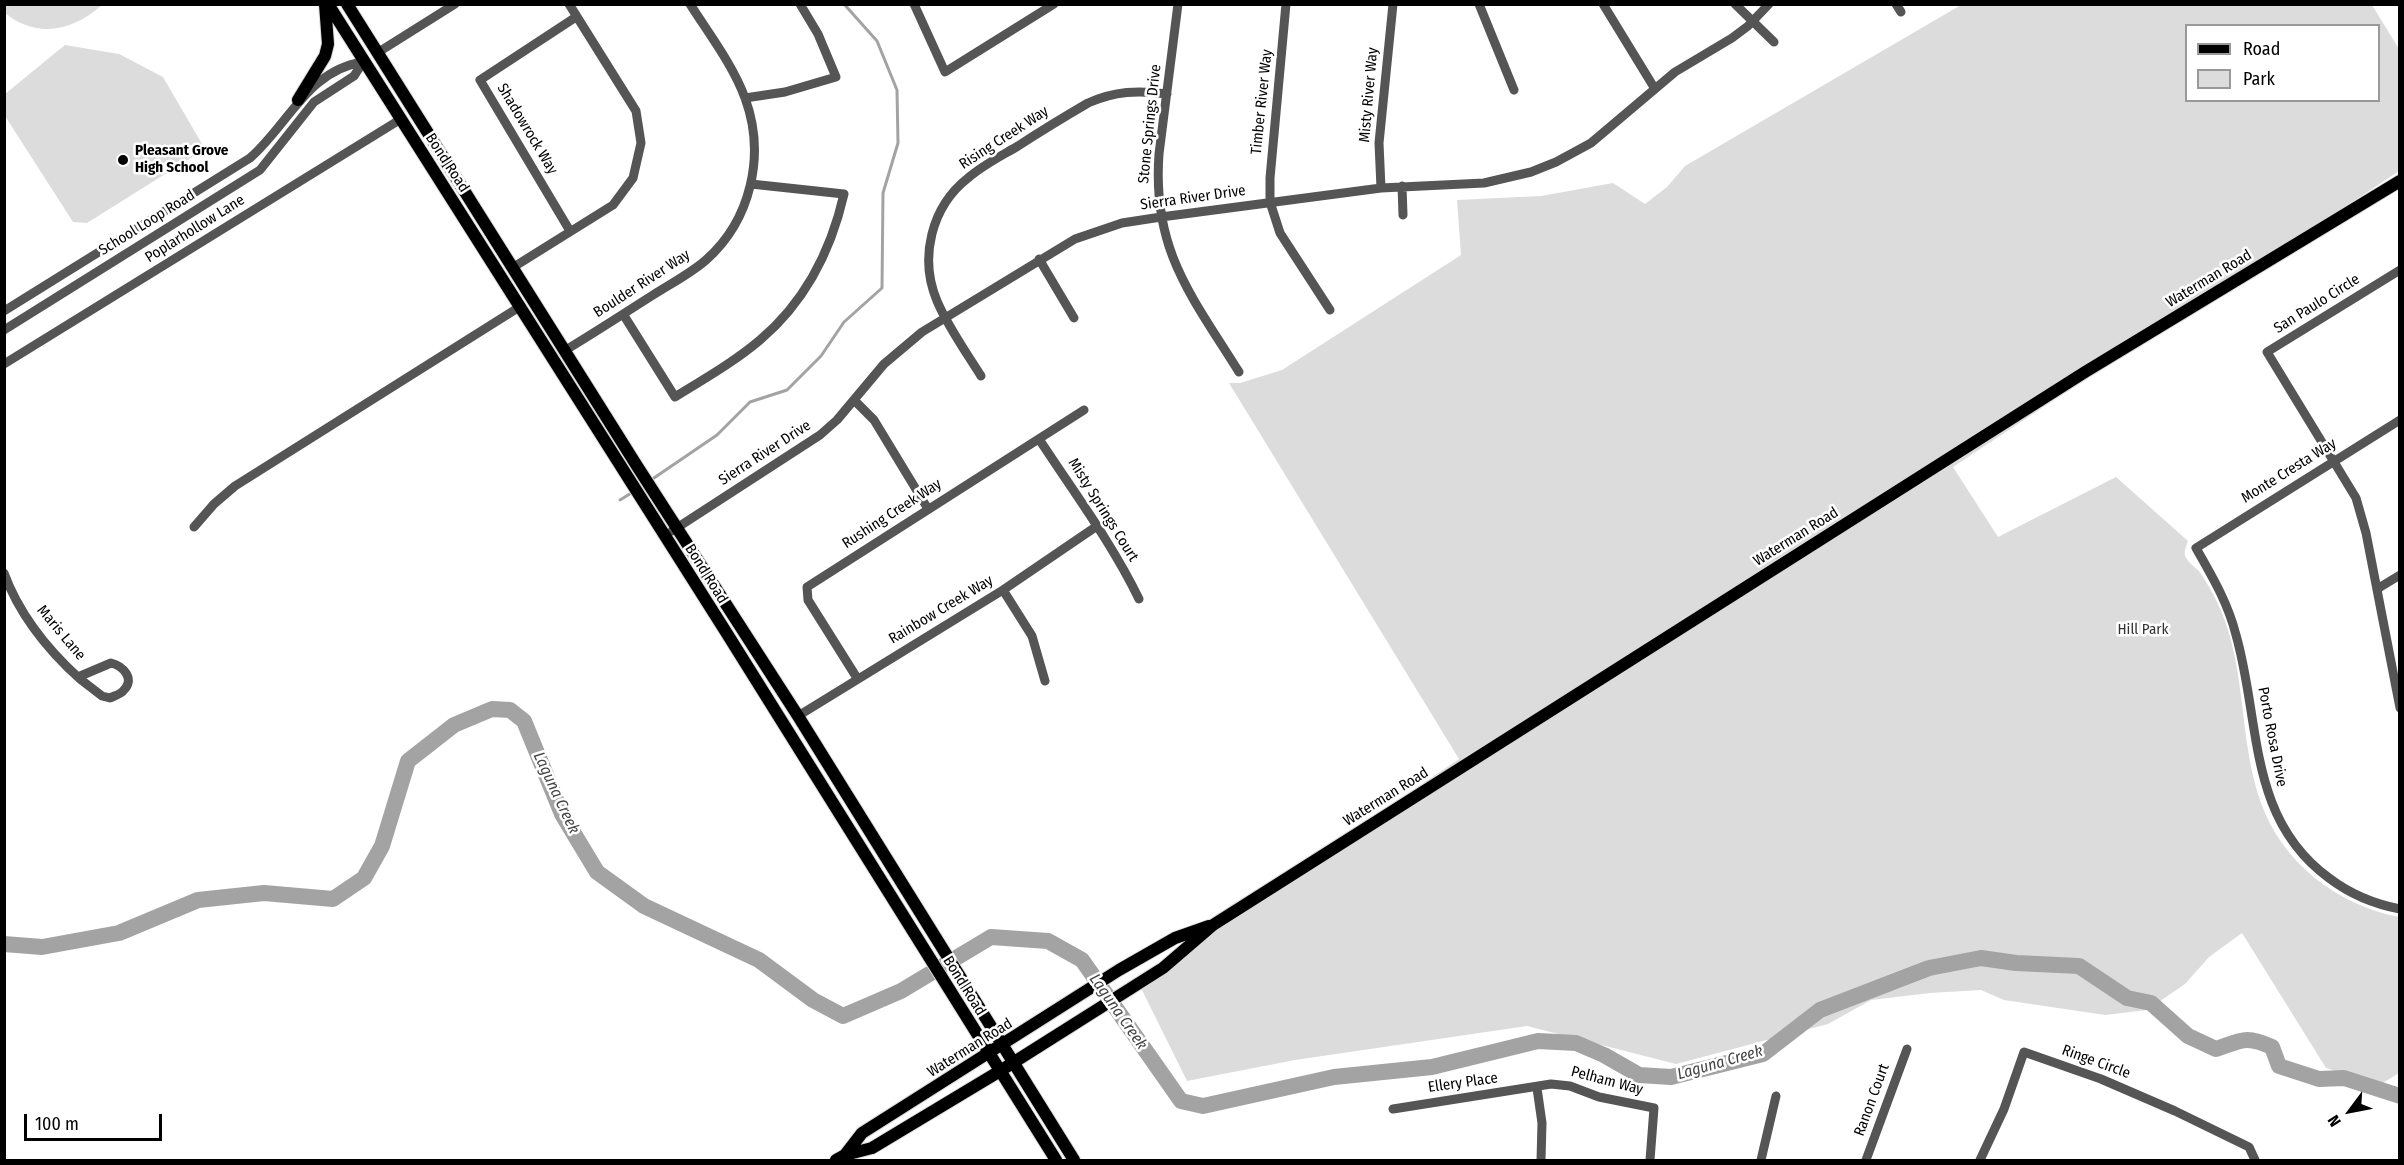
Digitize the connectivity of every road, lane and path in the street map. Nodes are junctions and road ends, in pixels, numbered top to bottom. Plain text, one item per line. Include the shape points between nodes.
1 (327, 4) edge
2 (347, 4) edge
3 (455, 4) edge
4 (569, 4) edge
5 (690, 4) edge
6 (800, 4) edge
7 (914, 4) edge
8 (1054, 4) edge
9 (1178, 4) edge
10 (1286, 4) edge
11 (1393, 4) edge
12 (1479, 4) edge
13 (1603, 4) edge
14 (1735, 4) edge
15 (1769, 4) edge
16 (576, 17) junction
17 (1753, 22) junction
18 (1774, 42) dead end
19 (326, 52) junction
20 (377, 53) junction
21 (363, 62) junction
22 (339, 69) junction
23 (1655, 89) junction
24 (1514, 90) dead end
25 (1167, 94) junction
26 (745, 98) junction
27 (298, 100) junction
28 (401, 119) junction
29 (2400, 181) edge
30 (751, 184) junction
31 (1402, 186) junction
32 (1380, 188) junction
33 (1270, 202) junction
34 (1404, 215) dead end
35 (1161, 217) junction
36 (570, 231) junction
37 (1039, 259) junction
38 (512, 268) junction
39 (2400, 270) edge
40 (507, 284) junction
41 (520, 306) junction
42 (1330, 310) dead end
43 (4, 311) edge
44 (623, 314) junction
45 (945, 317) junction
46 (1074, 318) dead end
47 (4, 330) edge
48 (564, 351) junction
49 (4, 364) edge
50 (1239, 372) dead end
51 (981, 376) dead end
52 (854, 400) junction
53 (1084, 410) dead end
54 (2400, 420) edge
55 (1039, 439) junction
56 (2334, 461) junction
57 (928, 509) junction
58 (1096, 526) junction
59 (194, 527) dead end
60 (677, 528) junction
61 (665, 536) junction
62 (2196, 548) joint
63 (4, 573) edge
64 (2400, 575) edge
65 (2377, 589) junction
66 (1003, 590) junction
67 (1138, 600) dead end
68 (726, 632) junction
69 (78, 677) junction
70 (857, 678) junction
71 (1045, 681) dead end
72 (2400, 708) edge
73 (798, 716) junction
74 (2400, 909) edge
75 (1213, 925) junction
76 (1002, 1047) junction
77 (1907, 1049) dead end
78 (989, 1054) junction
79 (1012, 1063) junction
80 (1000, 1071) junction
81 (1537, 1088) junction
82 (1776, 1096) dead end
83 (1393, 1109) dead end
84 (841, 1158) edge
85 (1056, 1161) edge
86 (1074, 1161) edge
87 (1541, 1161) edge
88 (1650, 1161) edge
89 (1761, 1161) edge
90 (1866, 1161) edge
91 (1980, 1161) edge
92 (2255, 1161) edge

1 - 19 main road
1 - 21 main road, Bond Road
2 - 20 main road, Bond Road
3 - 20 street
4 - 16 street
5 - 26 street, Boulder River Way
6 - 26 street via 836,77 785,92
7 - 8 street via 945,72
9 - 25 street, Stone Springs Drive
10 - 33 street, Timber River Way
11 - 32 street, Misty River Way via 1379,143
12 - 24 street
13 - 23 street
14 - 17 street
15 - 17 street, Sierra River Drive
16 - 36 street via 636,111 641,143 633,178 613,205
16 - 36 street, Shadowrock Way via 480,80
17 - 18 street
17 - 23 street, Sierra River Drive via 1690,61
19 - 22 street
19 - 27 main road
20 - 21 main road
20 - 38 main road, Bond Road
21 - 22 street, School Loop Road
21 - 28 main road, Bond Road
21 - 47 street, School Loop Road via 354,76 314,102 260,170
22 - 27 street, School Loop Road
23 - 31 street, Sierra River Drive via 1591,143 1531,172 1484,183
25 - 35 street, Stone Springs Drive via 1158,176
25 - 45 street, Rising Creek Way via 1132,91 1088,103 958,186 937,219 928,253 931,284
26 - 30 street, Boulder River Way via 755,147
27 - 43 street, School Loop Road via 250,158
28 - 40 main road, Bond Road
28 - 49 street, Poplarhollow Lane
29 - 75 main road, Waterman Road via 2074,378
30 - 44 street, Boulder River Way via 739,218 720,245 693,270
30 - 44 street via 844,194 819,268 777,324 741,355 675,397
31 - 32 street, Sierra River Drive
31 - 34 street
32 - 33 street, Sierra River Drive
33 - 35 street, Sierra River Drive
33 - 42 street, Timber River Way via 1280,233
35 - 37 street, Sierra River Drive via 1098,230
35 - 50 street, Stone Springs Drive via 1184,283
36 - 38 street
37 - 45 street, Sierra River Drive
37 - 46 street
38 - 48 main road, Bond Road
39 - 56 street, San Paulo Circle via 2267,352
40 - 41 main road, Bond Road
40 - 48 main road via 517,290 554,347
41 - 59 street via 236,486
41 - 61 main road, Bond Road
44 - 48 street, Boulder River Way
45 - 51 street, Rising Creek Way
45 - 52 street, Sierra River Drive via 896,353
48 - 60 main road, Bond Road
52 - 57 street via 874,420
52 - 60 street, Sierra River Drive via 806,446
53 - 55 street, Rushing Creek Way
54 - 56 street, Monte Cresta Way
55 - 57 street, Rushing Creek Way
55 - 58 street, Misty Springs Court
56 - 62 street, Monte Cresta Way
56 - 65 street via 2360,508
57 - 70 street, Rushing Creek Way via 807,587 808,600
58 - 66 street, Rainbow Creek Way
58 - 67 street, Misty Springs Court
60 - 61 street, Sierra River Drive
60 - 73 main road, Bond Road
61 - 68 main road, Bond Road
62 - 74 street, Porto Rosa Drive via 2223,596 2236,634 2264,782 2281,826 2302,855 2339,886
63 - 69 street, Maris Lane via 33,627
64 - 65 street
65 - 72 street
66 - 70 street, Rainbow Creek Way
66 - 71 street via 1032,636
68 - 73 main road via 744,648 783,711
68 - 78 main road, Bond Road
69 - 69 street, Maris Lane via 110,698 123,692 128,683 126,672 111,663
70 - 73 street, Rainbow Creek Way
73 - 76 main road, Bond Road
75 - 76 main road, Waterman Road via 1175,938 1119,970
75 - 79 main road, Waterman Road via 1163,968
76 - 78 main road, Waterman Road
76 - 79 main road, Bond Road
77 - 90 street, Ranon Court
78 - 80 main road, Bond Road
78 - 84 main road, Waterman Road via 862,1133
79 - 80 main road, Waterman Road
79 - 86 main road, Bond Road
80 - 84 main road, Waterman Road via 872,1148
80 - 85 main road, Bond Road
81 - 83 street, Ellery Place
81 - 87 street via 1542,1123
81 - 88 street, Pelham Way via 1561,1084 1599,1097 1654,1108
82 - 89 street
91 - 92 street, Ringe Circle via 2024,1052 2147,1098 2249,1147

